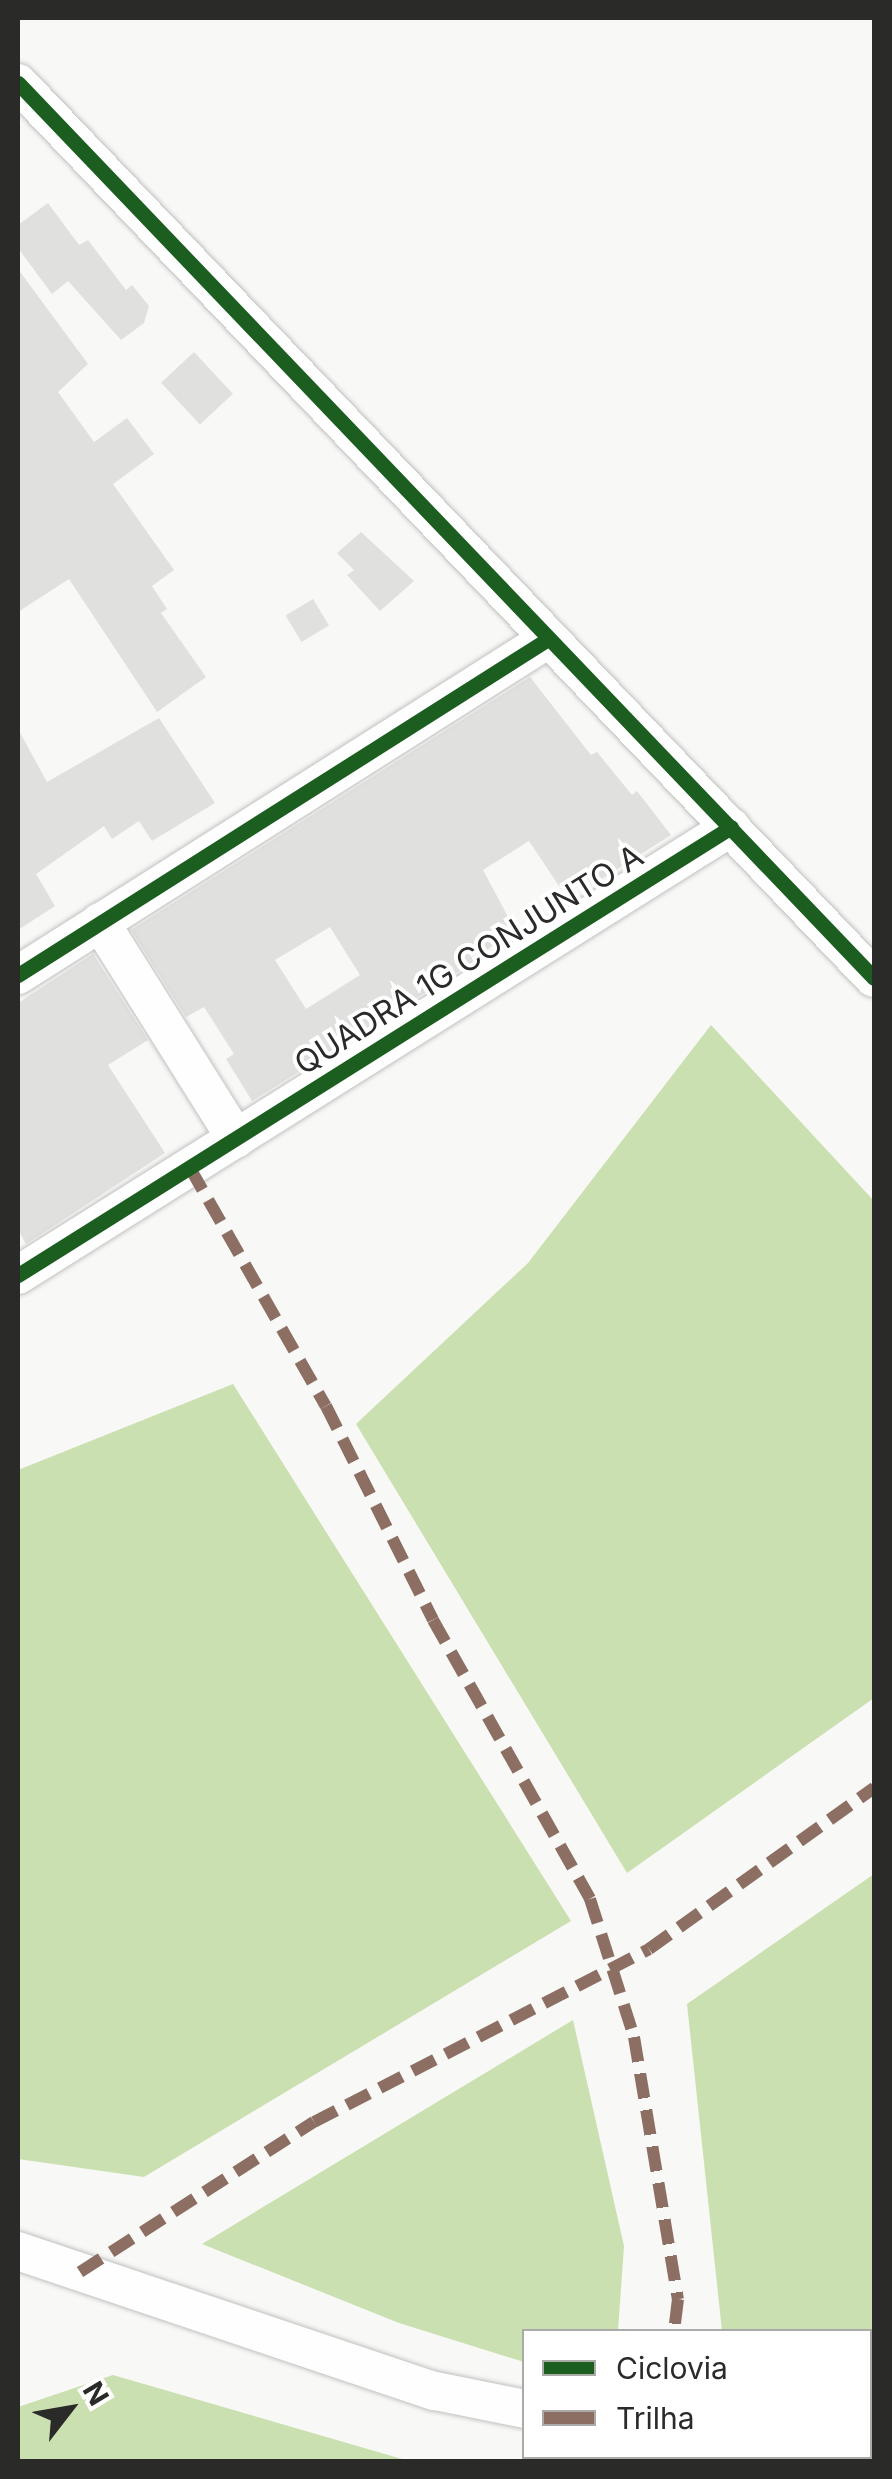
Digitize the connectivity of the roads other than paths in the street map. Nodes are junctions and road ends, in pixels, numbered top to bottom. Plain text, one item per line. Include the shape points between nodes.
1 (18, 83) edge
2 (548, 638) junction
3 (732, 827) junction
4 (100, 922) junction
5 (18, 975) edge
6 (874, 978) edge
7 (236, 1139) junction
8 (18, 1275) edge
9 (18, 2250) edge
10 (522, 2409) edge

1 - 2 street
2 - 3 street
2 - 4 street
3 - 6 street
3 - 7 street, QUADRA 1G CONJUNTO A
4 - 5 street
4 - 7 street
7 - 8 street, QUADRA 1G CONJUNTO A
9 - 10 street via 436,2391

